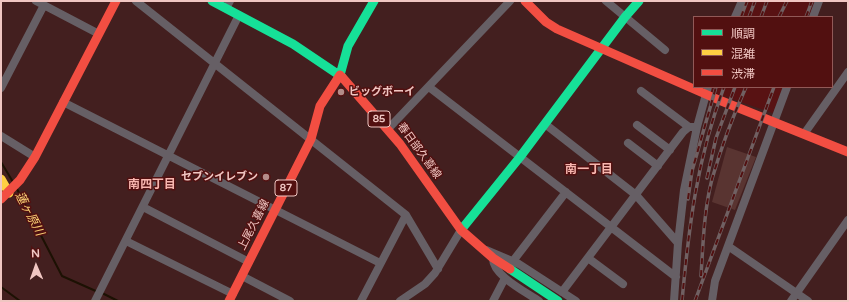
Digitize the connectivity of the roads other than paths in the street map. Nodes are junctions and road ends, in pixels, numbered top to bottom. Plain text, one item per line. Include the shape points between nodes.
1 (36, 1) edge
2 (116, 1) edge
3 (136, 1) edge
4 (212, 1) edge
5 (374, 1) edge
6 (510, 1) edge
7 (525, 1) edge
8 (606, 1) edge
9 (639, 1) edge
10 (742, 1) edge
11 (818, 1) edge
12 (44, 5) junction
13 (228, 5) edge
14 (239, 15) junction
15 (735, 16) edge
16 (813, 16) edge
17 (625, 17) junction
18 (99, 34) junction
19 (601, 48) junction
20 (665, 50) dead end
21 (215, 64) junction
22 (848, 72) edge
23 (340, 74) junction
24 (693, 85) edge
25 (429, 87) junction
26 (1, 88) edge
27 (787, 88) edge
28 (641, 91) dead end
29 (707, 91) edge
30 (63, 102) junction
31 (774, 122) junction
32 (545, 124) junction
33 (636, 125) dead end
34 (693, 127) junction
35 (388, 129) junction
36 (804, 134) junction
37 (1, 136) edge
38 (311, 139) junction
39 (628, 143) dead end
40 (670, 150) junction
41 (848, 152) edge
42 (35, 156) junction
43 (169, 156) junction
44 (520, 157) junction
45 (658, 166) junction
46 (1, 179) edge
47 (566, 192) junction
48 (9, 193) junction
49 (636, 195) junction
50 (1, 199) edge
51 (143, 207) junction
52 (275, 210) junction
53 (406, 215) junction
54 (848, 220) edge
55 (612, 227) junction
56 (461, 230) junction
57 (126, 241) junction
58 (678, 243) junction
59 (728, 246) junction
60 (480, 248) junction
61 (494, 258) junction
62 (588, 258) junction
63 (513, 261) junction
64 (249, 262) junction
65 (380, 263) junction
66 (438, 269) junction
67 (242, 276) junction
68 (676, 277) junction
69 (504, 278) junction
70 (623, 284) dead end
71 (562, 292) junction
72 (797, 293) junction
73 (231, 298) edge
74 (95, 301) edge
75 (290, 301) edge
76 (361, 301) edge
77 (400, 301) edge
78 (492, 301) edge
79 (539, 301) edge
80 (558, 301) edge
81 (576, 301) edge
82 (674, 301) edge
83 (712, 301) edge
84 (791, 301) edge
85 (808, 301) edge

1 - 12 street
2 - 18 street
3 - 21 street
4 - 13 street, 春日部久喜線 / 85
5 - 23 street, 上尾久喜線 via 340,65
6 - 25 street
7 - 19 street via 557,29
8 - 17 street
9 - 17 street
10 - 15 street
11 - 16 street
12 - 18 street
12 - 26 street
13 - 14 street, 春日部久喜線 / 85
14 - 21 street
14 - 23 street, 春日部久喜線 / 85 via 294,44
17 - 19 street
17 - 20 street
18 - 30 street
19 - 24 street
19 - 32 street
21 - 38 street
21 - 43 street
22 - 36 street
23 - 35 street, 春日部久喜線 / 85
23 - 38 street, 上尾久喜線 / 87 via 320,106
25 - 35 street
25 - 44 street
27 - 31 street
28 - 34 street
29 - 31 street
29 - 34 street
30 - 42 street
30 - 43 street
31 - 36 street
31 - 59 street
32 - 44 street
32 - 49 street
33 - 40 street
34 - 40 street
34 - 58 street
35 - 56 street, 春日部久喜線 / 85
36 - 41 street
37 - 42 street
38 - 52 street, 上尾久喜線 / 87
38 - 53 street
39 - 45 street
40 - 45 street
42 - 48 street
43 - 51 street
43 - 52 street
44 - 47 street
44 - 56 street
45 - 49 street
46 - 48 street
47 - 55 street
47 - 63 street
48 - 50 street
49 - 55 street
49 - 58 street
51 - 57 street
51 - 64 street
52 - 64 street, 上尾久喜線 / 87
52 - 65 street
53 - 65 street
53 - 66 street
54 - 72 street
55 - 62 street
55 - 68 street
56 - 60 street, 春日部久喜線 / 85
56 - 66 street
57 - 73 street
57 - 74 street
58 - 68 street
59 - 72 street
59 - 83 street via 714,284
60 - 61 street, 春日部久喜線 / 85
60 - 63 street
61 - 69 street via 496,270
61 - 80 street, 春日部久喜線 / 85
62 - 70 street
62 - 71 street
63 - 71 street
64 - 67 street, 上尾久喜線 / 87
65 - 76 street
66 - 77 street via 425,284
67 - 73 street, 上尾久喜線 / 87
67 - 75 street
68 - 82 street
69 - 78 street
69 - 79 street
71 - 81 street
72 - 84 street
72 - 85 street

